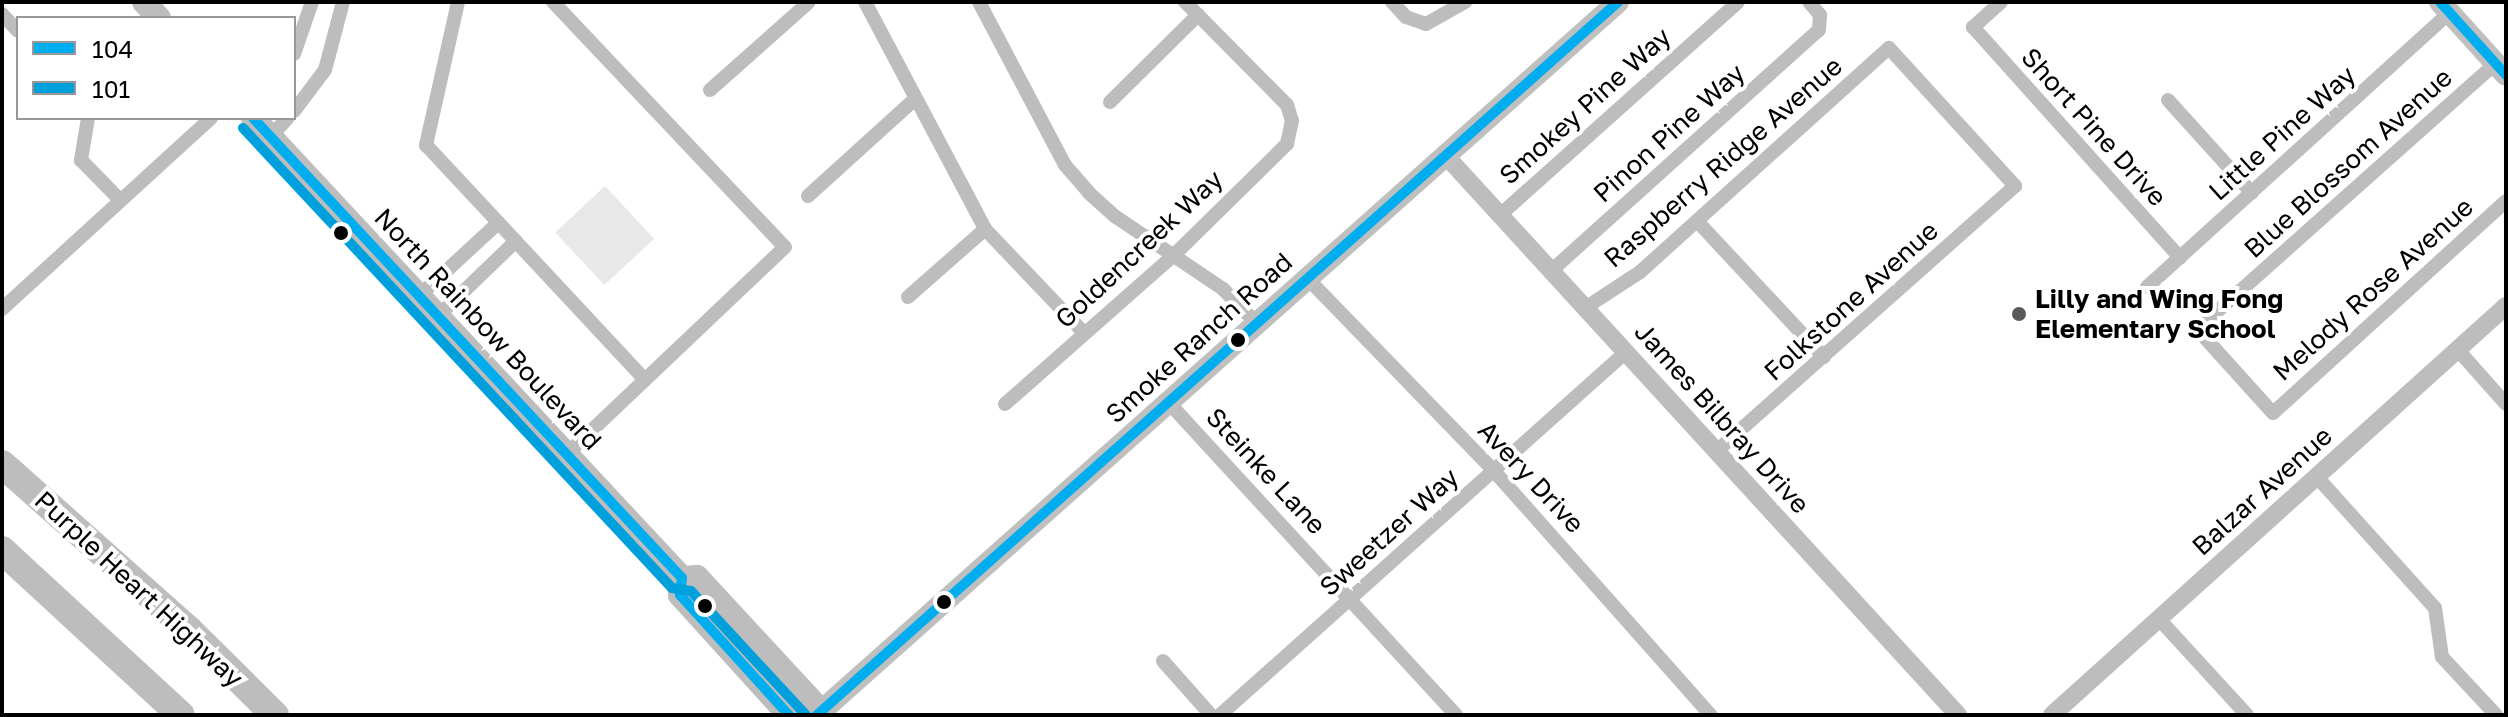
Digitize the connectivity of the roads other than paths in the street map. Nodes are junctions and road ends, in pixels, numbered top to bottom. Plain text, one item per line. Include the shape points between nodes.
1 (312, 2) edge
2 (343, 2) edge
3 (458, 2) edge
4 (553, 2) edge
5 (809, 2) edge
6 (865, 2) edge
7 (979, 2) edge
8 (1185, 2) edge
9 (1392, 2) edge
10 (1465, 2) edge
11 (1618, 2) edge
12 (1738, 2) edge
13 (1809, 2) edge
14 (2001, 2) edge
15 (2444, 7) edge
16 (2, 14) edge
17 (1198, 15) junction
18 (16, 29) edge
19 (296, 48) edge
20 (2501, 69) edge
21 (710, 90) dead end
22 (915, 99) junction
23 (2168, 100) dead end
24 (1110, 102) dead end
25 (296, 108) edge
26 (88, 120) edge
27 (209, 120) edge
28 (255, 120) edge
29 (286, 120) edge
30 (270, 137) junction
31 (1446, 156) junction
32 (2015, 186) joint
33 (2252, 193) junction
34 (808, 196) dead end
35 (120, 200) junction
36 (2506, 201) edge
37 (1500, 215) junction
38 (1697, 221) junction
39 (498, 223) junction
40 (985, 229) junction
41 (516, 241) junction
42 (1173, 256) junction
43 (2180, 258) junction
44 (1551, 271) junction
45 (1308, 279) junction
46 (2147, 287) dead end
47 (419, 296) junction
48 (908, 297) dead end
49 (2506, 306) edge
50 (1585, 308) junction
51 (2, 309) edge
52 (438, 316) junction
53 (1257, 324) junction
54 (1084, 333) junction
55 (2458, 350) junction
56 (1626, 352) junction
57 (1824, 357) junction
58 (645, 380) junction
59 (1169, 403) junction
60 (1005, 404) dead end
61 (2506, 404) edge
62 (2273, 413) joint
63 (1717, 451) junction
64 (567, 454) junction
65 (2, 464) edge
66 (1494, 471) junction
67 (2317, 477) junction
68 (2, 550) edge
69 (682, 578) junction
70 (1351, 599) junction
71 (2159, 619) junction
72 (1163, 661) dead end
73 (821, 714) edge
74 (1454, 714) edge
75 (181, 715) edge
76 (275, 715) edge
77 (789, 715) edge
78 (1211, 715) edge
79 (1220, 715) edge
80 (1711, 715) edge
81 (1958, 715) edge
82 (2052, 715) edge
83 (2247, 715) edge
84 (2496, 715) edge

1 - 19 street
2 - 25 street via 325,70
3 - 39 street via 426,145
4 - 58 street via 785,247
5 - 21 street
6 - 22 street
7 - 42 street via 1065,165 1116,217
8 - 17 street
9 - 10 street via 1406,17 1426,24
11 - 31 main road, Smoke Ranch Road
12 - 37 street, Smokey Pine Way
13 - 44 street, Pinon Pine Way via 1820,15 1819,30
14 - 43 street, Short Pine Drive via 1973,27
15 - 20 main road
15 - 33 street, Little Pine Way
16 - 18 street
17 - 24 street
17 - 42 street, Goldencreek Way via 1287,105 1292,121 1287,144
20 - 62 street, Blue Blossom Avenue via 2197,329
22 - 34 street
22 - 40 street
23 - 33 street
26 - 35 street via 81,160
27 - 35 street
28 - 30 main road, North Rainbow Boulevard
29 - 30 street
30 - 47 main road, North Rainbow Boulevard
31 - 37 street, James Bilbray Drive
31 - 45 main road, Smoke Ranch Road
32 - 38 street, Raspberry Ridge Avenue via 1889,48
32 - 57 street, Folkstone Avenue
33 - 43 street, Little Pine Way
35 - 51 street
36 - 62 street, Melody Rose Avenue
37 - 44 street, James Bilbray Drive
38 - 50 street, Raspberry Ridge Avenue via 1640,272
38 - 57 street
39 - 41 street
39 - 47 street
40 - 48 street
40 - 54 street
41 - 52 street
41 - 58 street
42 - 53 street via 1223,289
42 - 54 street, Goldencreek Way
43 - 46 street, Little Pine Way
44 - 50 street, James Bilbray Drive
45 - 53 main road, Smoke Ranch Road
45 - 66 street, Avery Drive
47 - 52 main road, North Rainbow Boulevard
49 - 55 street, Balzar Avenue
50 - 56 street, James Bilbray Drive
52 - 64 main road, North Rainbow Boulevard
53 - 59 main road, Smoke Ranch Road
54 - 60 street, Goldencreek Way
55 - 61 street
55 - 67 street, Balzar Avenue
56 - 63 street, James Bilbray Drive
56 - 66 street, Sweetzer Way
57 - 63 street, Folkstone Avenue
58 - 64 street
59 - 70 street, Steinke Lane
59 - 73 main road, Smoke Ranch Road
63 - 81 street, James Bilbray Drive
64 - 69 main road, North Rainbow Boulevard
65 - 76 highway, Purple Heart Highway via 189,630
66 - 70 street, Sweetzer Way
66 - 80 street, Avery Drive
67 - 71 street, Balzar Avenue
67 - 84 street via 2435,608 2442,657
68 - 75 highway
69 - 73 main road, North Rainbow Boulevard via 697,577
69 - 77 main road, North Rainbow Boulevard via 680,595
70 - 74 street, Steinke Lane
70 - 79 street, Sweetzer Way
71 - 82 street, Balzar Avenue
71 - 83 street
72 - 78 street

